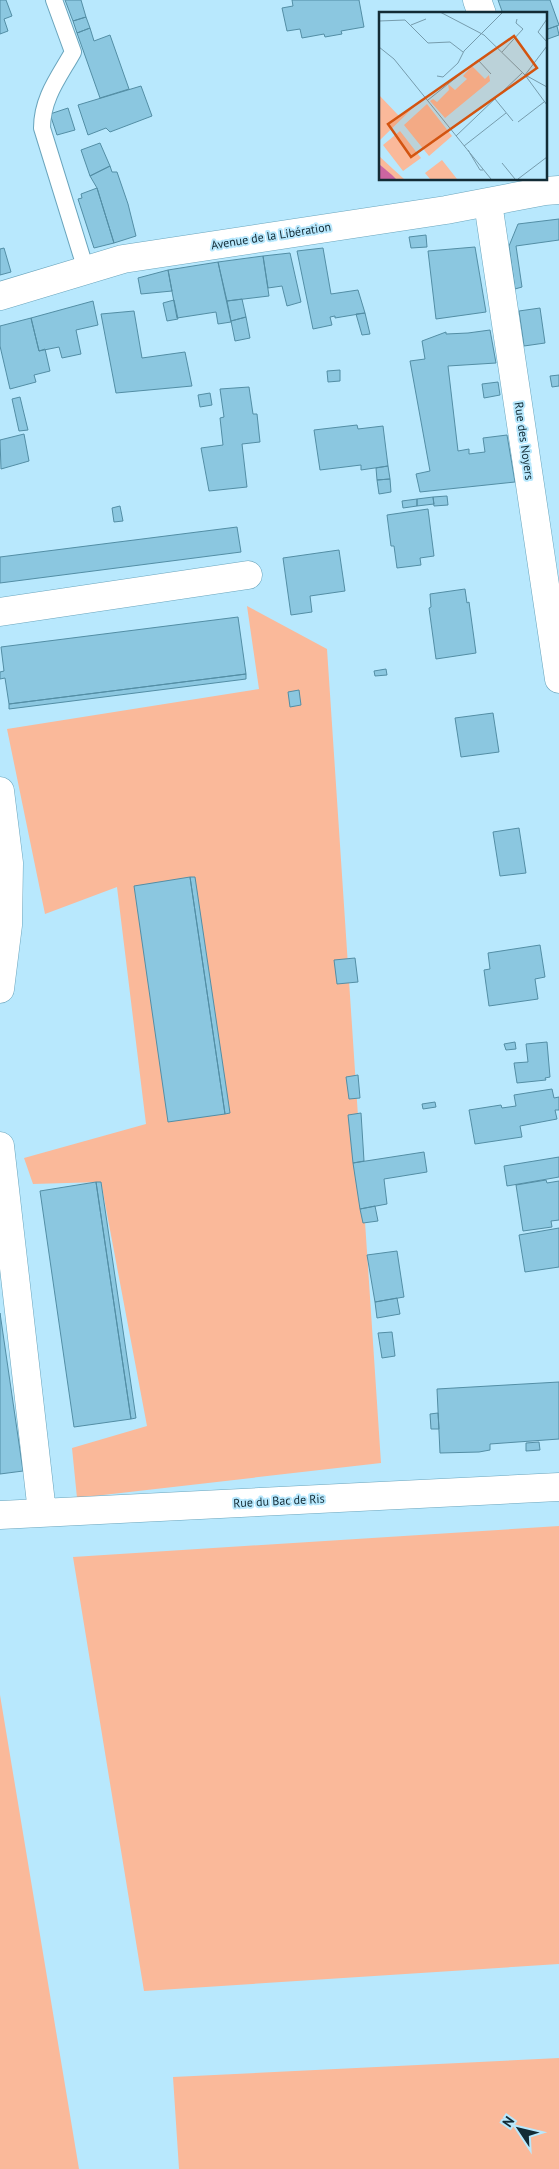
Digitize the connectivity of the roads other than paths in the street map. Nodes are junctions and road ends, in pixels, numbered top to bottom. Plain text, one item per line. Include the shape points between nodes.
1 (54, 0) edge
2 (477, 0) edge
3 (481, 12) edge
4 (551, 184) edge
5 (488, 203) junction
6 (86, 270) junction
7 (0, 296) edge
8 (248, 575) dead end
9 (0, 612) edge
10 (559, 679) edge
11 (0, 791) edge
12 (0, 989) edge
13 (0, 1146) edge
14 (559, 1488) edge
15 (42, 1512) junction
16 (0, 1515) edge

1 - 6 lane via 74,52 47,97 42,128
2 - 3 street
4 - 5 street, Avenue de la Libération
5 - 6 street, Avenue de la Libération via 124,259
5 - 10 street, Rue des Noyers
6 - 7 street, Avenue de la Libération
8 - 9 street
11 - 12 street via 9,863 8,925
13 - 15 street
14 - 15 street, Rue du Bac de Ris
15 - 16 street, Rue du Bac de Ris

